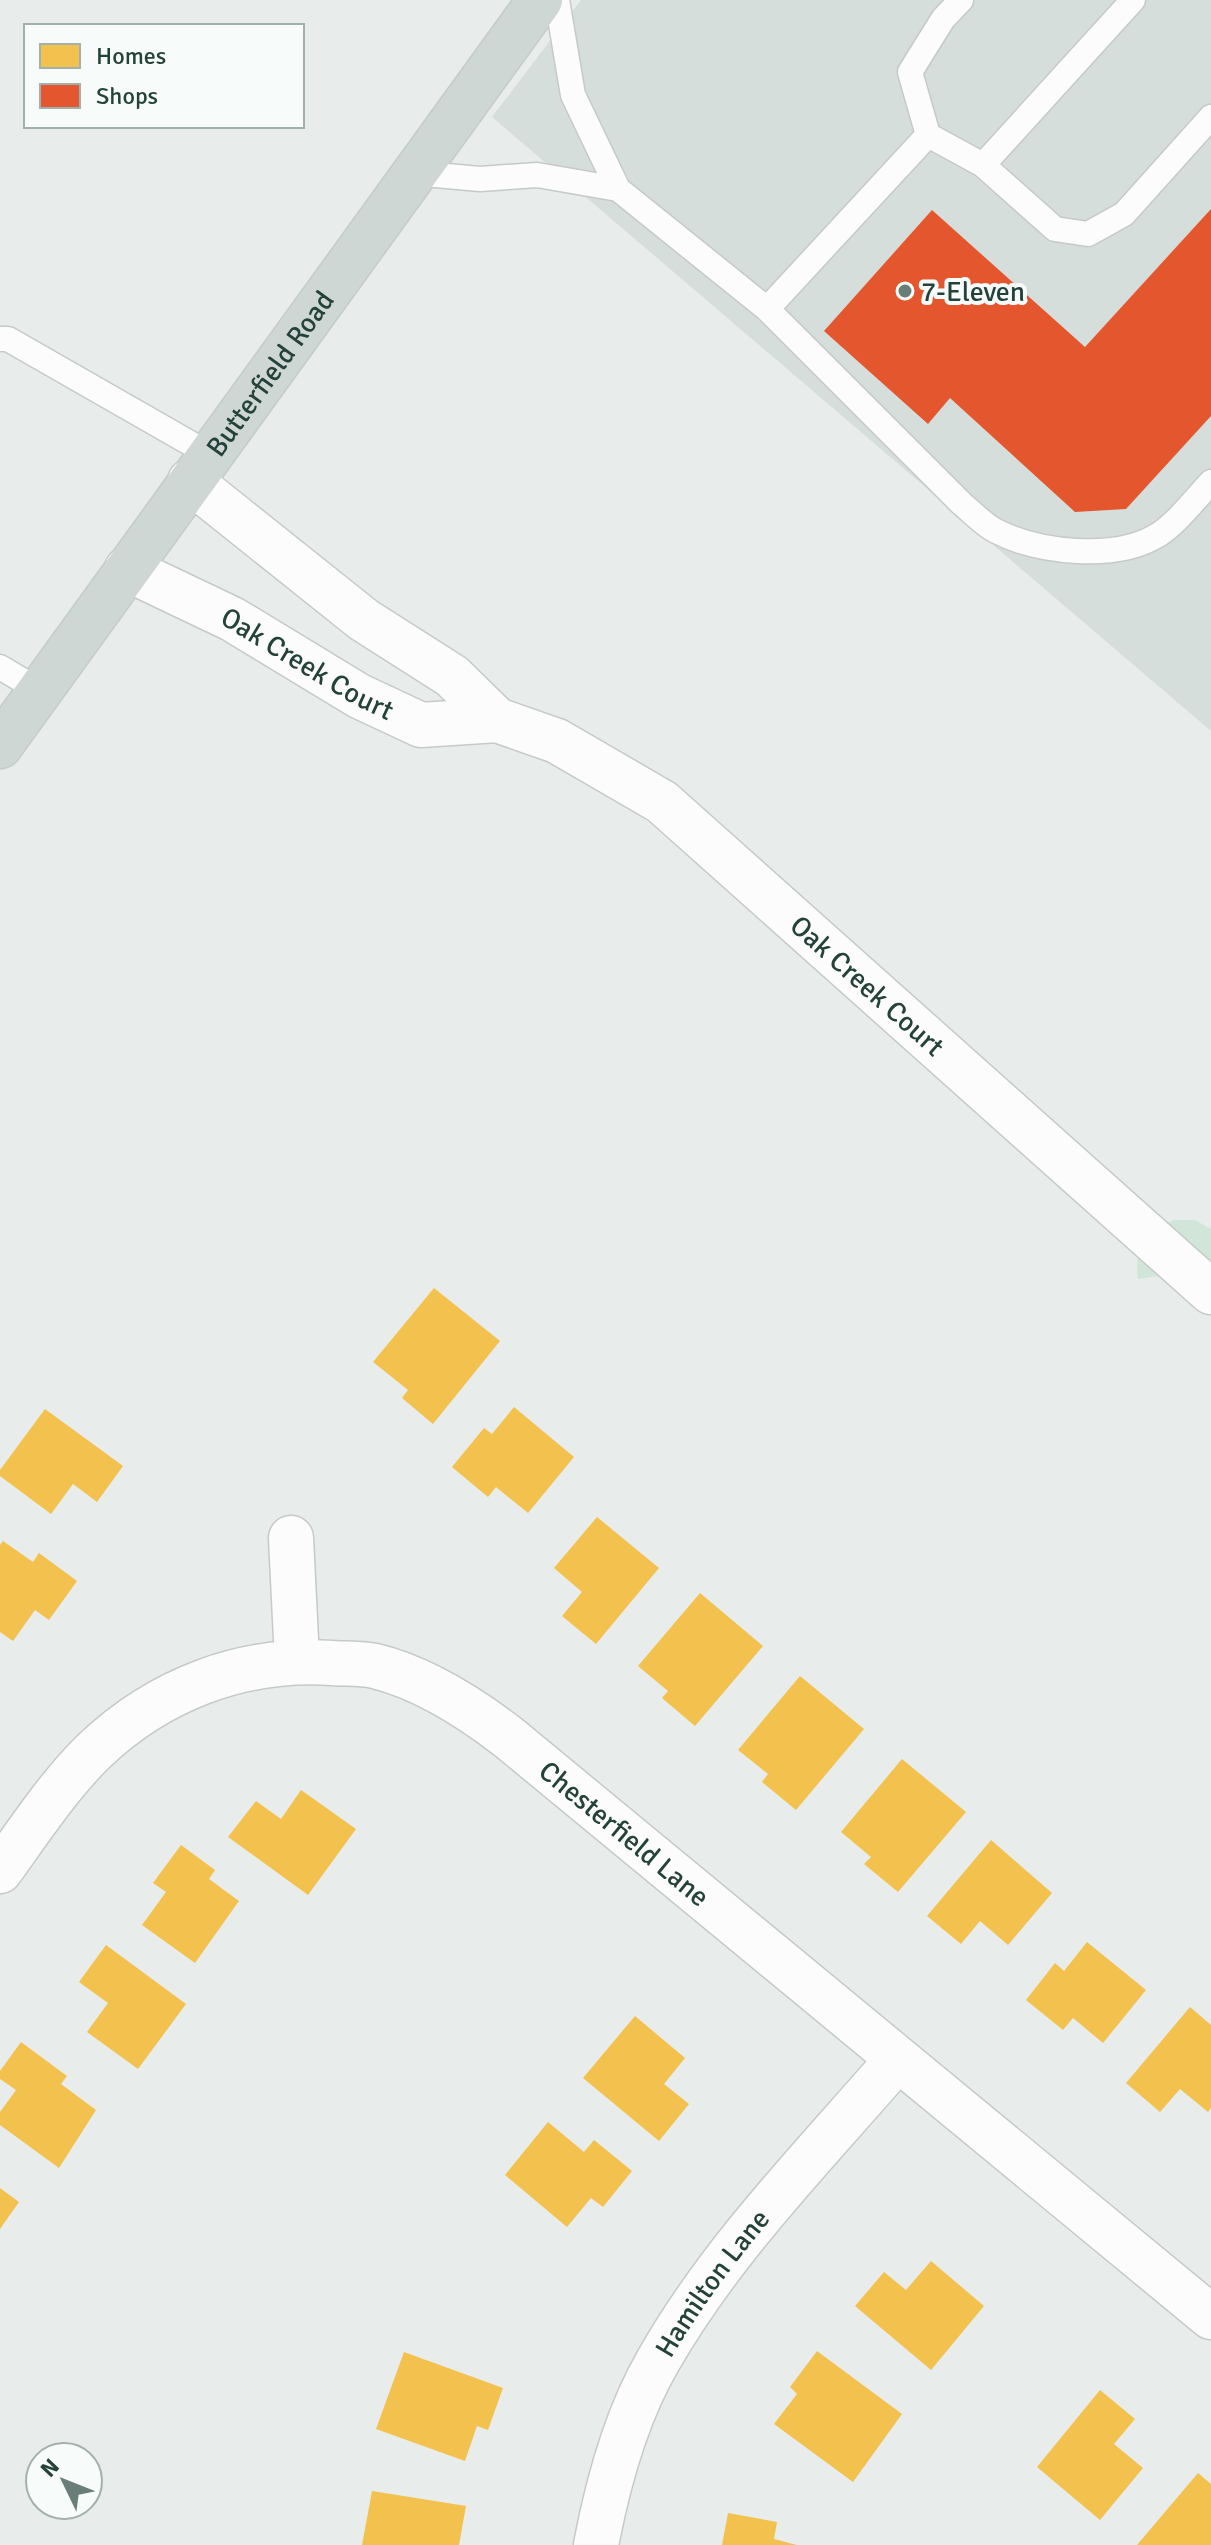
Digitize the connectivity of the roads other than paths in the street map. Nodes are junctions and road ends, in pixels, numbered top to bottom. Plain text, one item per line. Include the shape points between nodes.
1 (540, 0) edge
2 (557, 0) edge
3 (961, 0) edge
4 (1133, 0) edge
5 (1211, 117) edge
6 (928, 135) junction
7 (983, 165) junction
8 (413, 173) junction
9 (618, 189) junction
10 (767, 309) junction
11 (0, 339) edge
12 (200, 467) junction
13 (1211, 482) edge
14 (127, 569) junction
15 (0, 667) edge
16 (40, 691) junction
17 (497, 720) junction
18 (0, 746) edge
19 (1211, 1292) edge
20 (291, 1538) dead end
21 (297, 1660) junction
22 (0, 1871) edge
23 (897, 2060) junction
24 (1211, 2317) edge
25 (596, 2545) edge

1 - 8 main road, Butterfield Road
2 - 9 lane via 573,95
3 - 6 lane via 910,72
4 - 7 lane
5 - 7 lane via 1124,214 1088,234 1055,229
6 - 7 lane
6 - 10 lane
8 - 9 lane via 480,179 537,175
8 - 12 main road, Butterfield Road
9 - 10 lane
10 - 13 lane via 995,531 1046,549 1080,552 1125,546 1158,535
11 - 12 lane via 8,339
12 - 14 main road, Butterfield Road
12 - 17 street, Oak Creek Court via 364,620 452,676
14 - 16 main road, Butterfield Road
14 - 17 street, Oak Creek Court via 232,619 359,696 421,725
15 - 16 lane
16 - 18 main road, Butterfield Road
17 - 19 street, Oak Creek Court via 557,741 662,802
20 - 21 street
21 - 22 street, Chesterfield Lane via 238,1669 145,1710 93,1752
21 - 23 street, Chesterfield Lane via 374,1666 465,1704
23 - 24 street, Chesterfield Lane
23 - 25 street, Hamilton Lane via 721,2264 657,2362 622,2442

